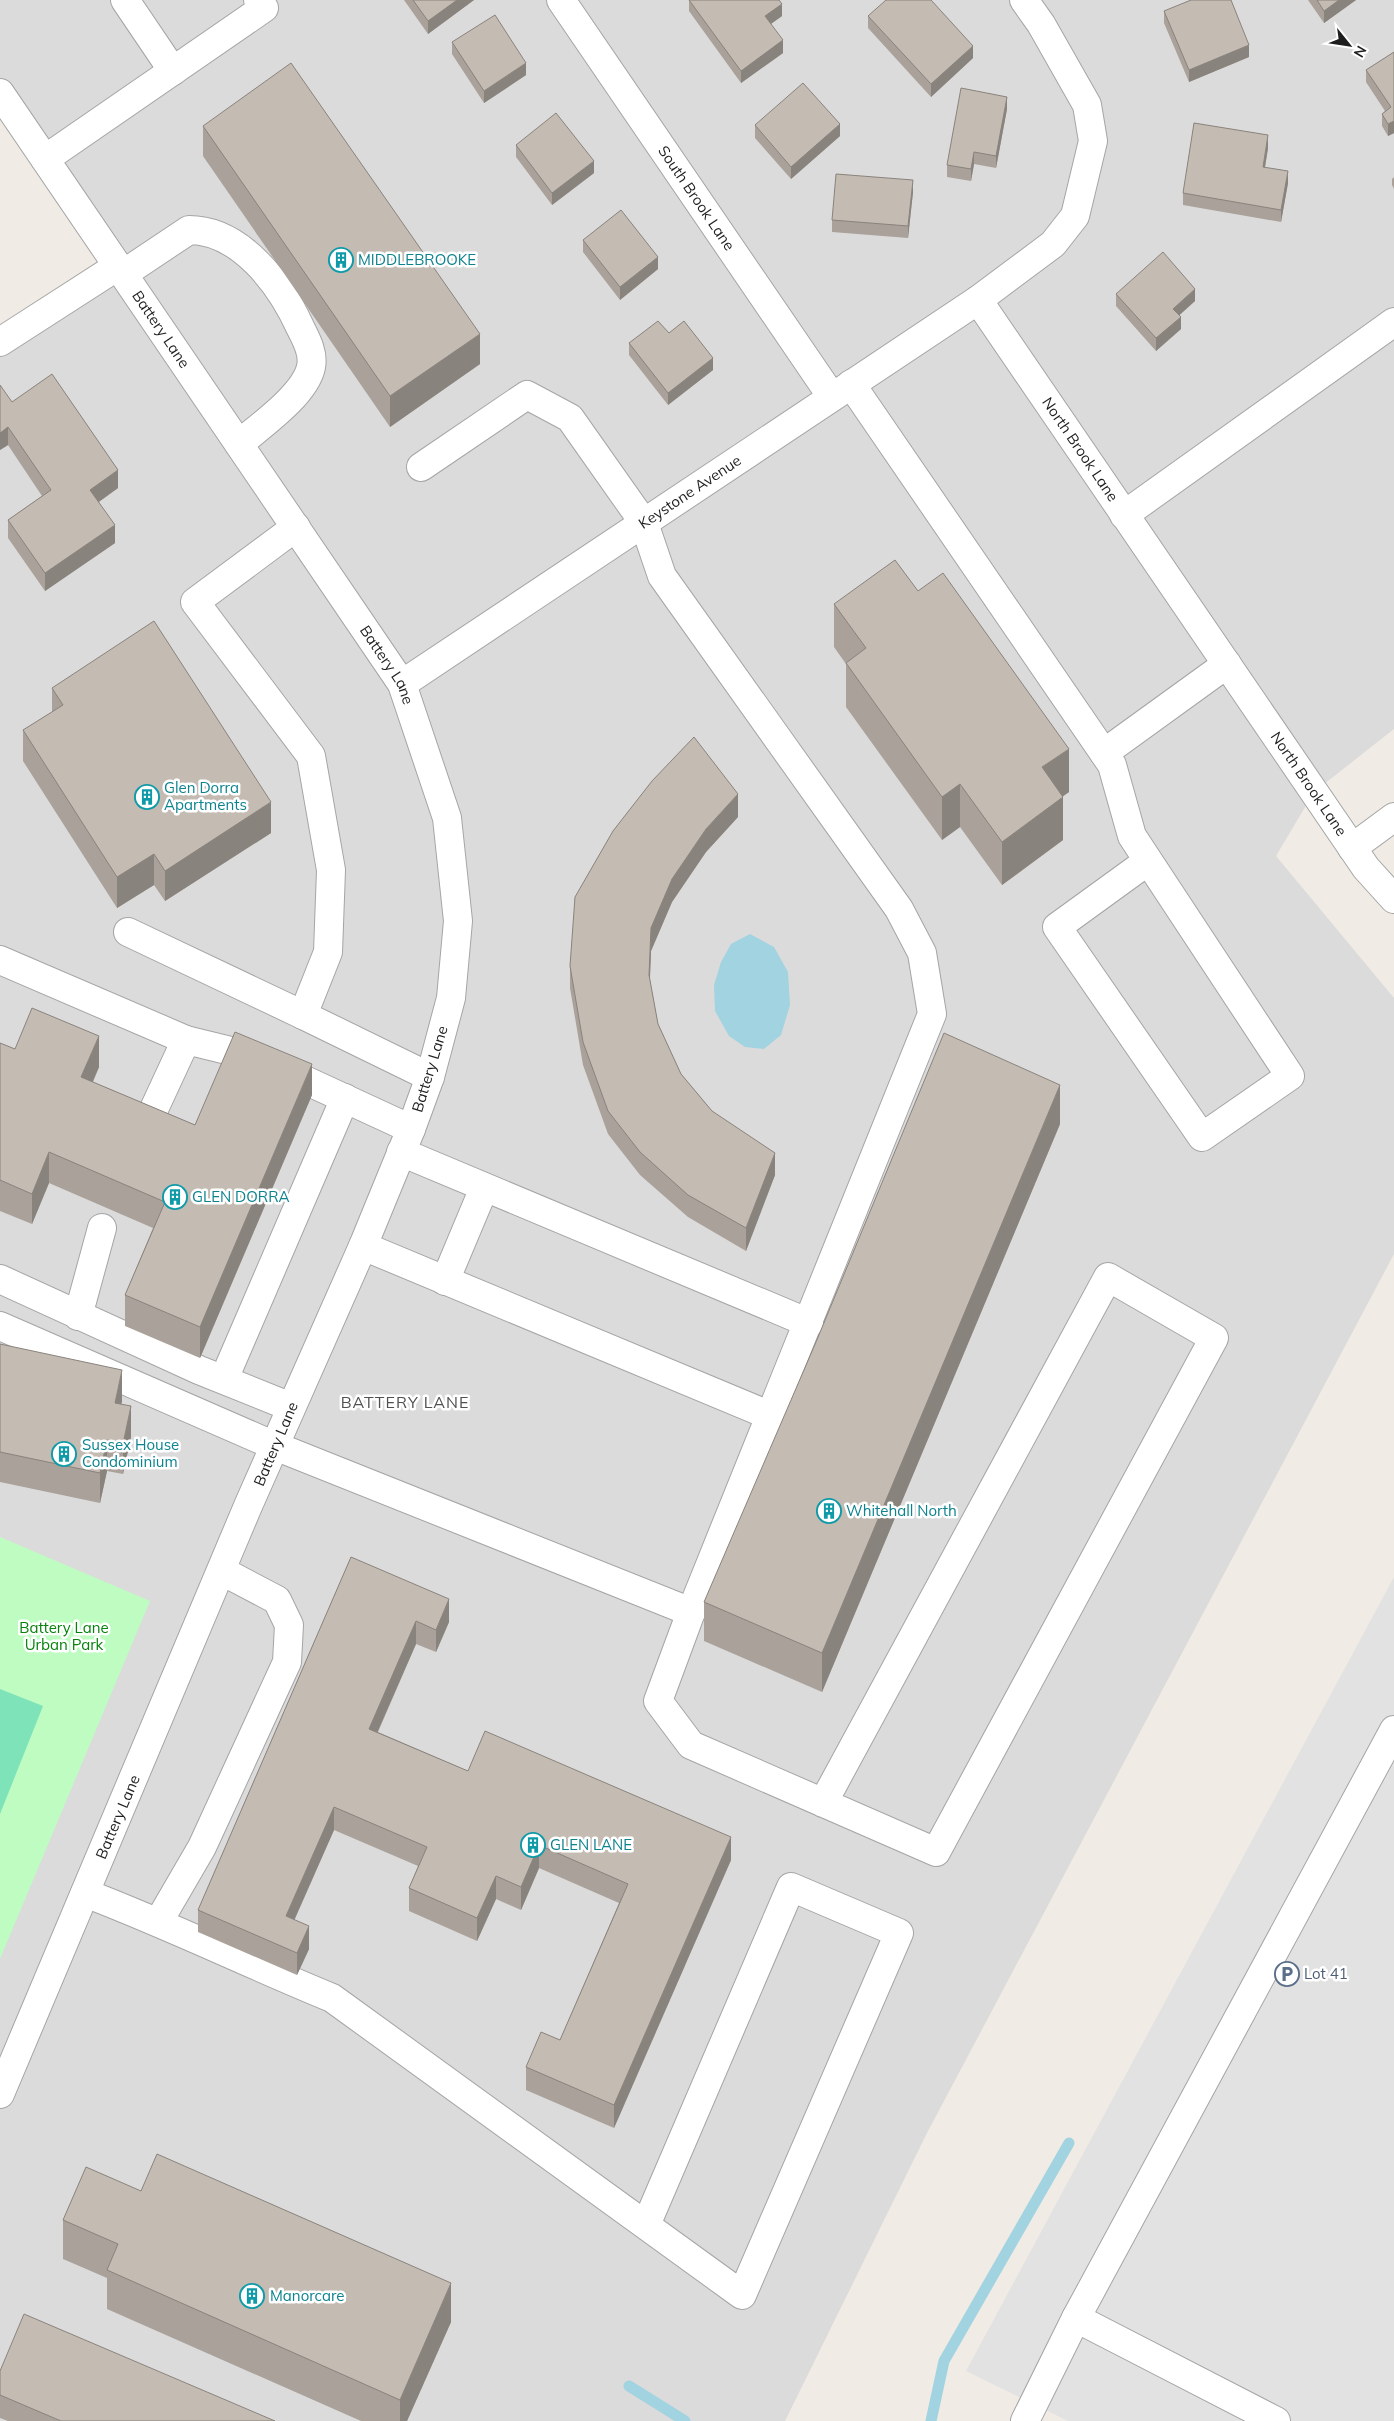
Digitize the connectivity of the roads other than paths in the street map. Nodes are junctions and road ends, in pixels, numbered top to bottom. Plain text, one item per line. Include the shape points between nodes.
1 (125, 0) edge
2 (258, 0) edge
3 (561, 0) edge
4 (1024, 0) edge
5 (173, 71) junction
6 (0, 93) edge
7 (45, 159) junction
8 (120, 270) junction
9 (978, 300) junction
10 (1394, 322) edge
11 (0, 342) edge
12 (841, 391) junction
13 (239, 444) junction
14 (421, 467) dead end
15 (1124, 515) junction
16 (644, 523) junction
17 (296, 527) junction
18 (1227, 664) junction
19 (402, 684) junction
20 (1104, 753) junction
21 (1394, 817) edge
22 (1352, 848) junction
23 (1148, 861) junction
24 (1394, 899) edge
25 (128, 932) dead end
26 (0, 960) edge
27 (303, 1015) junction
28 (186, 1040) junction
29 (430, 1077) junction
30 (345, 1098) junction
31 (154, 1109) edge
32 (406, 1141) junction
33 (484, 1188) junction
34 (102, 1228) dead end
35 (363, 1246) junction
36 (0, 1279) edge
37 (444, 1281) junction
38 (78, 1316) junction
39 (809, 1323) junction
40 (0, 1326) edge
41 (224, 1379) junction
42 (291, 1407) junction
43 (771, 1416) junction
44 (275, 1446) junction
45 (222, 1571) junction
46 (691, 1612) junction
47 (1394, 1730) edge
48 (1386, 1765) edge
49 (823, 1803) junction
50 (85, 1893) junction
51 (159, 1922) junction
52 (0, 2094) edge
53 (646, 2225) junction
54 (1076, 2318) junction
55 (1025, 2421) edge
56 (1276, 2421) edge

1 - 5 street
2 - 5 street via 264,8
3 - 12 street, South Brook Lane
4 - 9 street via 1087,105 1093,140 1075,216 1053,244
5 - 7 street
6 - 7 street, Battery Lane
7 - 8 street, Battery Lane
8 - 11 street
8 - 13 street, Battery Lane
8 - 13 street via 189,230 201,230 240,248 262,268 292,308 309,347 311,367 291,399
9 - 12 street, Keystone Avenue
9 - 15 street, North Brook Lane
10 - 15 street
12 - 16 street, Keystone Avenue
12 - 20 street, South Brook Lane
13 - 17 street, Battery Lane
14 - 16 street via 526,395 570,418
15 - 18 street, North Brook Lane
16 - 19 street, Keystone Avenue
16 - 39 street via 662,576 899,909 922,953 932,1014
17 - 19 street, Battery Lane
17 - 27 street via 196,602 311,756 331,870 328,952
18 - 20 street
18 - 22 street, North Brook Lane
19 - 29 street, Battery Lane via 447,818 458,921 451,998
20 - 23 street, South Brook Lane via 1112,765 1132,836
21 - 22 street
22 - 24 street, North Brook Lane
23 - 23 street, South Brook Lane via 1290,1076 1202,1137 1057,927
25 - 27 street
26 - 28 street
27 - 29 street
28 - 30 street via 255,1057
28 - 31 street
29 - 32 street, Battery Lane
30 - 32 street
30 - 41 street
32 - 33 street
32 - 35 street, Battery Lane
33 - 37 street
33 - 39 street
34 - 38 street
35 - 37 street
35 - 42 street, Battery Lane
36 - 38 street
37 - 43 street
38 - 41 street
39 - 43 street
40 - 44 street
41 - 42 street
42 - 44 street, Battery Lane
43 - 46 street
44 - 45 street, Battery Lane
44 - 46 street
45 - 50 street, Battery Lane
45 - 51 street via 277,1600 289,1626 287,1662 202,1847
46 - 49 street via 658,1701 691,1745
47 - 48 street
48 - 54 street
49 - 49 street via 936,1852 1214,1338 1108,1277
50 - 51 street
50 - 52 street, Battery Lane
51 - 53 street via 332,1998
53 - 53 street via 742,2294 899,1933 791,1887
54 - 55 street
54 - 56 street

